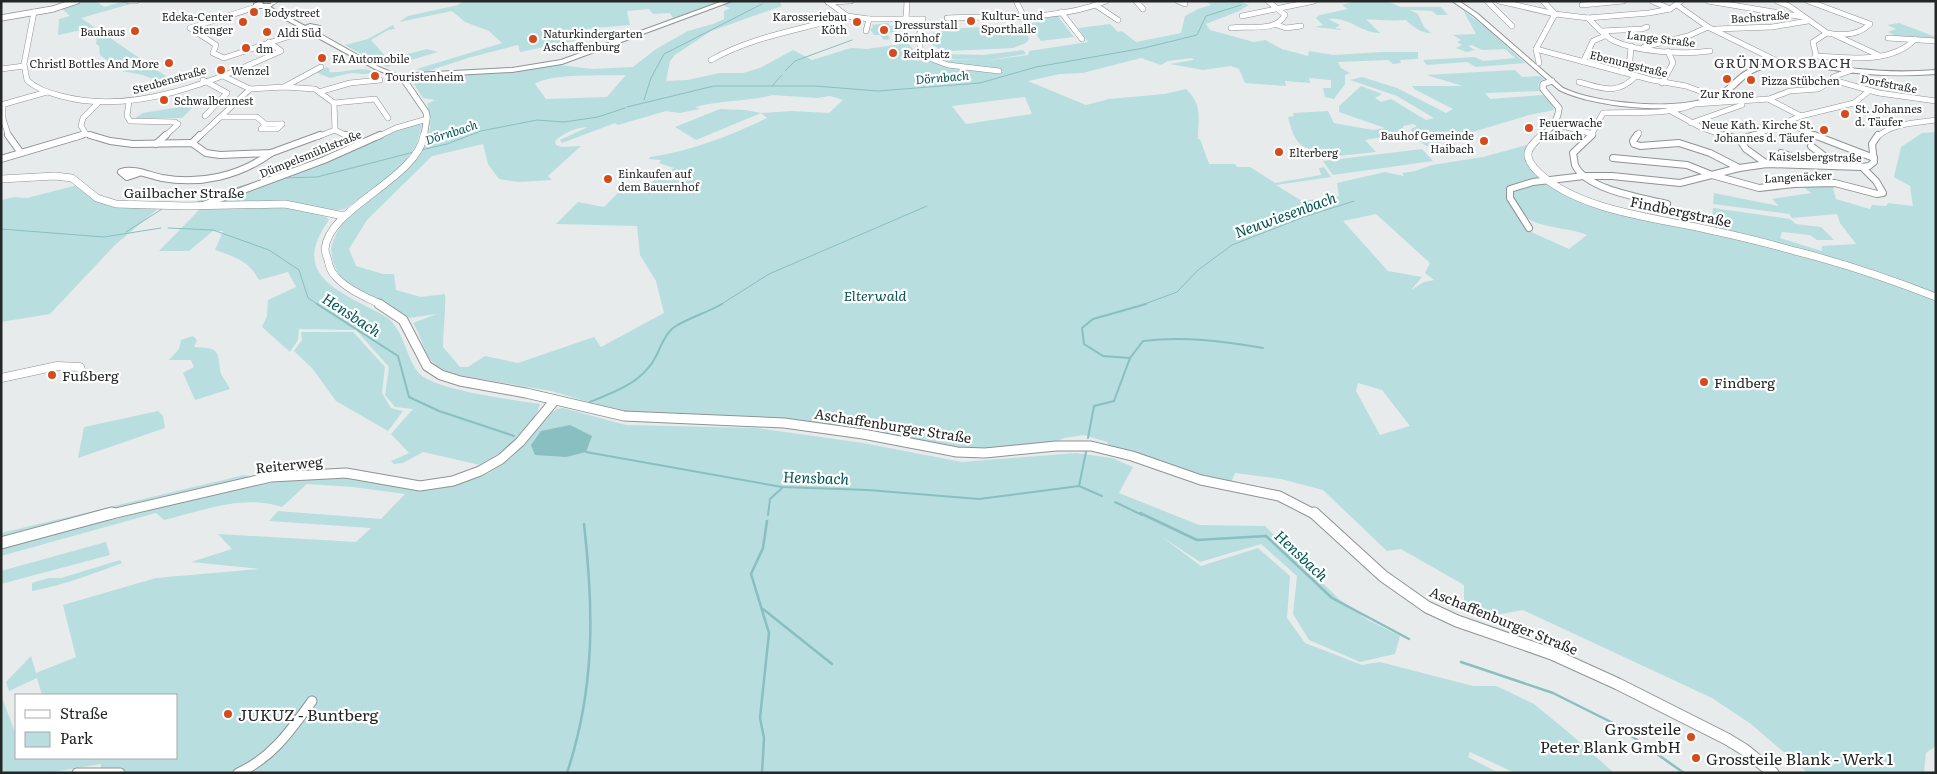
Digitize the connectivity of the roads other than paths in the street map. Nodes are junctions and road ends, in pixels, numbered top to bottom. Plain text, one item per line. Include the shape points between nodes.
1 (77, 1) edge
2 (129, 1) edge
3 (136, 1) edge
4 (729, 1) edge
5 (852, 1) edge
6 (907, 1) edge
7 (1016, 1) edge
8 (1106, 1) edge
9 (1136, 1) edge
10 (1178, 1) edge
11 (1268, 1) edge
12 (1314, 1) edge
13 (1455, 1) edge
14 (1488, 1) edge
15 (1499, 1) edge
16 (1543, 1) edge
17 (1623, 1) edge
18 (1652, 1) edge
19 (1708, 1) edge
20 (1777, 1) edge
21 (1808, 1) edge
22 (828, 2) edge
23 (266, 3) edge
24 (1580, 3) edge
25 (1679, 3) edge
26 (1795, 3) dead end
27 (1185, 4) dead end
28 (1097, 6) junction
29 (1790, 6) junction
30 (1143, 8) dead end
31 (1670, 8) junction
32 (1279, 10) junction
33 (34, 12) junction
34 (1061, 12) junction
35 (1555, 14) junction
36 (1023, 15) junction
37 (847, 16) junction
38 (1242, 16) dead end
39 (1803, 17) junction
40 (1, 18) edge
41 (947, 18) dead end
42 (1588, 18) junction
43 (1595, 18) junction
44 (869, 19) junction
45 (906, 19) junction
46 (1118, 20) dead end
47 (1808, 21) junction
48 (1277, 25) junction
49 (1301, 26) dead end
50 (1512, 26) dead end
51 (1647, 26) dead end
52 (1230, 28) dead end
53 (1269, 28) junction
54 (1710, 28) junction
55 (306, 30) junction
56 (866, 31) dead end
57 (1604, 33) junction
58 (1827, 33) junction
59 (1261, 34) dead end
60 (1835, 35) junction
61 (1888, 38) dead end
62 (1915, 39) junction
63 (1082, 40) dead end
64 (1936, 41) edge
65 (268, 42) junction
66 (1631, 46) junction
67 (1644, 47) junction
68 (1668, 50) junction
69 (1710, 51) dead end
70 (1536, 52) junction
71 (1522, 55) junction
72 (1880, 55) junction
73 (1816, 56) junction
74 (711, 60) dead end
75 (1583, 62) junction
76 (1539, 63) dead end
77 (1783, 64) junction
78 (24, 66) junction
79 (1815, 66) junction
80 (321, 67) dead end
81 (1, 69) edge
82 (1852, 70) junction
83 (999, 71) dead end
84 (1621, 72) junction
85 (1936, 72) edge
86 (221, 74) junction
87 (1636, 76) junction
88 (407, 78) junction
89 (203, 80) junction
90 (380, 80) dead end
91 (1833, 80) junction
92 (1552, 81) junction
93 (1579, 82) dead end
94 (1662, 83) junction
95 (284, 87) junction
96 (250, 90) junction
97 (1869, 91) junction
98 (47, 92) junction
99 (319, 92) junction
100 (1716, 97) junction
101 (1768, 99) junction
102 (129, 101) junction
103 (1936, 101) edge
104 (98, 103) junction
105 (334, 103) junction
106 (1693, 103) junction
107 (1742, 103) junction
108 (2, 105) edge
109 (1668, 110) junction
110 (205, 116) dead end
111 (1801, 116) junction
112 (221, 117) junction
113 (388, 118) dead end
114 (427, 119) junction
115 (1936, 120) edge
116 (1788, 122) junction
117 (1691, 123) junction
118 (265, 124) dead end
119 (1555, 124) junction
120 (335, 130) junction
121 (1639, 133) dead end
122 (86, 134) junction
123 (1593, 134) junction
124 (1740, 140) junction
125 (192, 143) junction
126 (362, 143) junction
127 (156, 144) junction
128 (1811, 146) dead end
129 (271, 152) junction
130 (21, 153) junction
131 (1782, 153) dead end
132 (415, 156) joint
133 (1613, 158) dead end
134 (1874, 158) junction
135 (1, 159) edge
136 (1767, 164) junction
137 (1798, 164) junction
138 (1837, 166) junction
139 (1862, 167) junction
140 (1739, 168) junction
141 (139, 173) dead end
142 (1584, 176) junction
143 (1712, 176) junction
144 (1, 179) edge
145 (1548, 180) junction
146 (1667, 204) dead end
147 (201, 206) junction
148 (344, 216) junction
149 (1529, 228) dead end
150 (1936, 297) edge
151 (82, 372) dead end
152 (1, 378) edge
153 (555, 400) junction
154 (1, 543) edge
155 (312, 701) dead end
156 (77, 773) edge
157 (120, 773) edge
158 (238, 773) edge
159 (1773, 773) edge

1 - 33 street
2 - 3 street
4 - 88 main road via 562,62 512,70
5 - 22 street
6 - 45 street
7 - 36 street
8 - 28 street
9 - 30 street
10 - 27 street
11 - 32 street
12 - 32 street
13 - 71 main road
14 - 50 street
15 - 35 street
16 - 35 street
17 - 24 street
18 - 31 street
19 - 39 street
20 - 29 street
21 - 60 street via 1870,24 1860,30
22 - 37 street
23 - 55 main road
23 - 65 street via 190,28 216,45 213,53 221,58
24 - 43 street
25 - 31 street
25 - 54 street
26 - 29 street
28 - 34 street
28 - 46 street
29 - 39 street
31 - 43 street
32 - 38 street
32 - 48 street via 1285,15
33 - 40 street
33 - 78 street
34 - 36 street
34 - 63 street
35 - 42 street
35 - 70 street
36 - 41 street
37 - 44 street
37 - 74 street via 767,37
39 - 47 street
42 - 43 street
42 - 57 street, Lange Straße
44 - 45 street
44 - 56 street
45 - 83 street via 923,19 919,41 924,56 935,61
47 - 54 street, Bachstraße via 1772,27
47 - 58 street
48 - 49 street via 1286,28
48 - 53 street
51 - 57 street
52 - 53 street
53 - 59 street
54 - 67 street
54 - 77 street
55 - 65 street
55 - 88 main road via 377,68
57 - 66 street, Lange Straße via 1619,43
57 - 75 street via 1592,42
58 - 60 street
58 - 73 street via 1813,42
60 - 72 street
61 - 62 street
62 - 64 street
62 - 72 street via 1902,50
65 - 86 street, Steubenstraße via 281,51
66 - 67 street, Lange Straße
66 - 84 street via 1630,59
67 - 68 street, Lange Straße
68 - 69 street, Lange Straße
68 - 94 street via 1674,65
70 - 71 street, Ebenungstraße
70 - 75 street, Ebenungstraße
70 - 76 street
71 - 92 main road
72 - 73 street
73 - 79 street via 1813,60
75 - 84 street, Ebenungstraße
77 - 79 main road
77 - 100 main road via 1751,70
78 - 81 street
78 - 98 street, Steubenstraße via 24,76 29,82
79 - 82 main road
80 - 95 street
82 - 85 main road via 1897,74
82 - 91 street via 1833,77
84 - 87 street, Ebenungstraße
86 - 89 street, Steubenstraße
86 - 96 street
87 - 93 street via 1628,86 1619,89
87 - 94 street, Ebenungstraße
88 - 114 street
89 - 102 street, Steubenstraße
89 - 110 street via 227,93
90 - 99 street via 350,82
91 - 97 street, Dorfstraße
91 - 101 street via 1820,90 1788,91
92 - 106 main road via 1575,96 1602,102 1640,105
92 - 119 street via 1543,86 1560,111
94 - 100 street, Ebenungstraße via 1686,86
95 - 96 street
95 - 99 street
96 - 112 street
97 - 103 street, Dorfstraße
97 - 111 street via 1854,103
98 - 104 street, Steubenstraße
98 - 108 street
99 - 105 street
100 - 106 main road
101 - 107 street
101 - 111 street
102 - 104 street, Steubenstraße
102 - 127 street via 127,116 130,121 178,124
104 - 122 street via 83,118 81,126
105 - 113 street via 376,99
105 - 120 street
106 - 107 street
106 - 109 street via 1691,107
107 - 117 street via 1726,112
108 - 130 street via 4,130
109 - 117 street
109 - 123 street via 1603,113
111 - 116 street
112 - 118 street via 257,117
112 - 125 street
114 - 126 street, Dümpelsmühlstraße
114 - 132 street
115 - 134 street, Kaiselsbergstraße via 1879,133 1872,144
116 - 124 street
116 - 134 street via 1825,141
117 - 124 street
119 - 123 street
119 - 145 street, Findbergstraße via 1528,153 1531,163
120 - 126 street
120 - 129 street
121 - 140 street via 1634,144 1679,143 1710,153
122 - 127 street via 110,141
122 - 130 street
123 - 142 street via 1573,153 1573,162
124 - 136 street via 1746,149
125 - 127 street
125 - 129 street via 206,152 220,155
126 - 147 street, Dümpelsmühlstraße
128 - 138 street
129 - 141 street via 248,168 222,177 203,180
130 - 135 street
131 - 137 street
132 - 148 street via 390,182
133 - 143 street via 1679,163
134 - 139 street, Kaiselsbergstraße via 1872,164
136 - 137 street, Kaiselsbergstraße
136 - 140 street, Kaiselsbergstraße
137 - 138 street, Kaiselsbergstraße
138 - 139 street, Kaiselsbergstraße
139 - 143 street, Langenäcker via 1883,193 1835,183 1759,188
140 - 143 street, Kaiselsbergstraße
142 - 143 street, Kaiselsbergstraße via 1680,184
142 - 145 street, Kaiselsbergstraße
142 - 146 street via 1626,195
144 - 147 street, Gailbacher Straße via 66,177 76,180 98,198 116,204
145 - 149 street, Kaiselsbergstraße via 1510,189 1510,198
145 - 150 street, Findbergstraße via 1609,208 1845,264
147 - 148 street, Gailbacher Straße via 284,204
148 - 153 street, Aschaffenburger Straße via 326,241 325,255 329,268 340,281 404,321 435,372
151 - 152 street via 80,367 57,366
153 - 154 street, Reiterweg via 520,442 501,459 453,481 420,486 346,473 271,477 125,510
153 - 159 street, Aschaffenburger Straße via 626,416 781,422 951,451 993,453 1094,446 1204,480 1280,496 1304,507 1327,524 1377,571 1428,607 1548,652 1584,669 1727,739
155 - 158 street via 288,735 262,760
156 - 157 street

